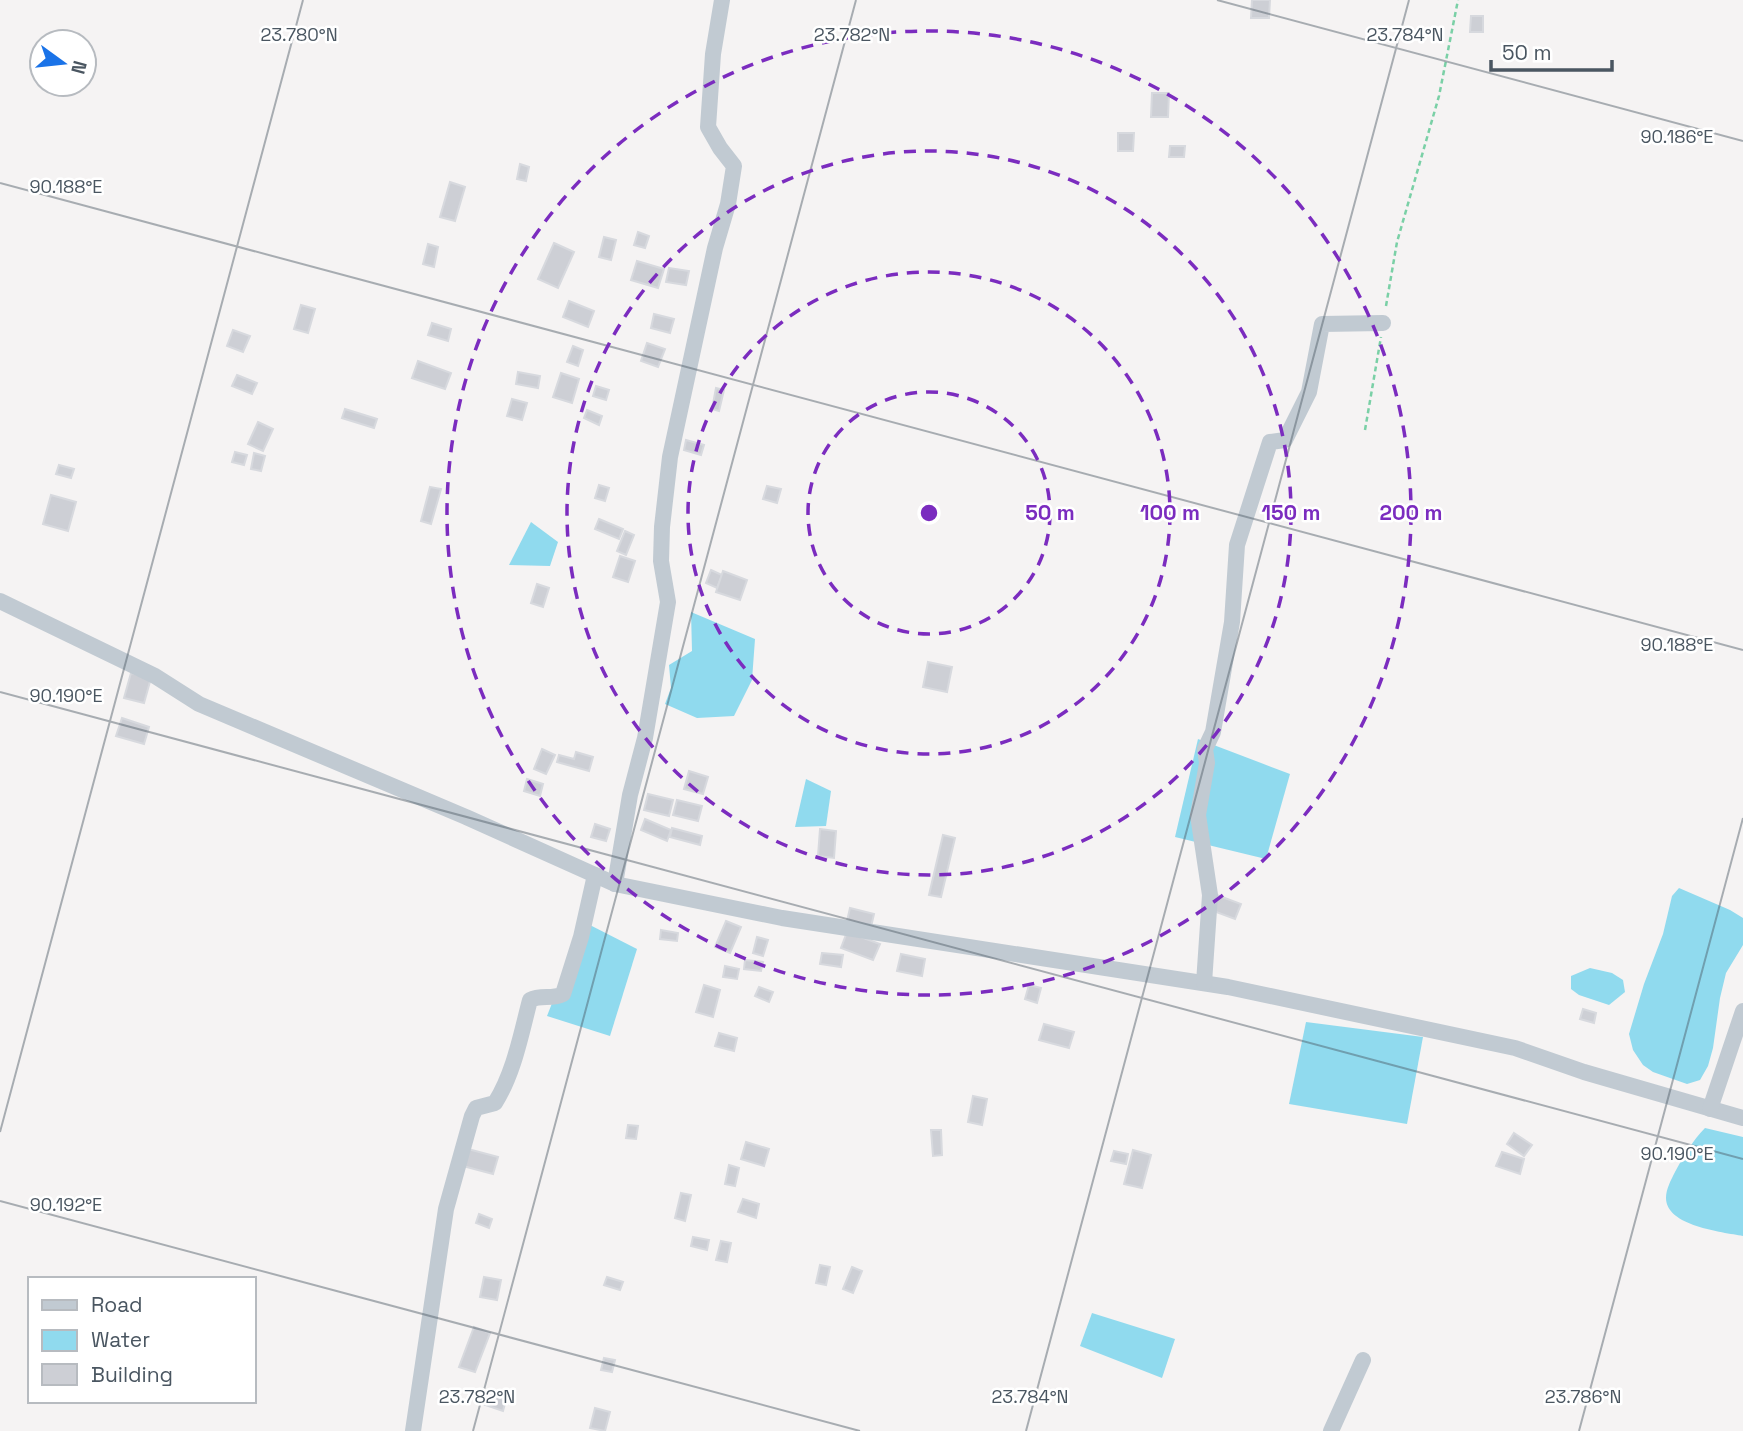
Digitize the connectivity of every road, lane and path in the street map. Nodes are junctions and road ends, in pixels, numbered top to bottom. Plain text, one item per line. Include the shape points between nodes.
1 (722, 0) edge
2 (1458, 0) edge
3 (1383, 323) junction
4 (1365, 430) dead end
5 (0, 601) edge
6 (595, 875) junction
7 (615, 884) junction
8 (1204, 983) junction
9 (1743, 1011) edge
10 (1710, 1109) junction
11 (1743, 1118) edge
12 (1363, 1360) dead end
13 (413, 1431) edge
14 (1331, 1431) edge

1 - 7 street via 708,127 734,166 670,457 661,561 668,602
2 - 3 path via 1439,96 1397,242
3 - 4 path
3 - 8 street via 1322,324 1309,392 1285,440 1270,442 1237,545 1233,622 1213,732 1205,749 1198,815 1210,895
5 - 6 street via 155,676 199,704
6 - 7 street
6 - 13 street via 563,995 530,1000 502,1093 495,1103 476,1108 471,1116 446,1209
7 - 8 street via 782,918
8 - 10 street via 1514,1048
9 - 10 street
10 - 11 street
12 - 14 street

